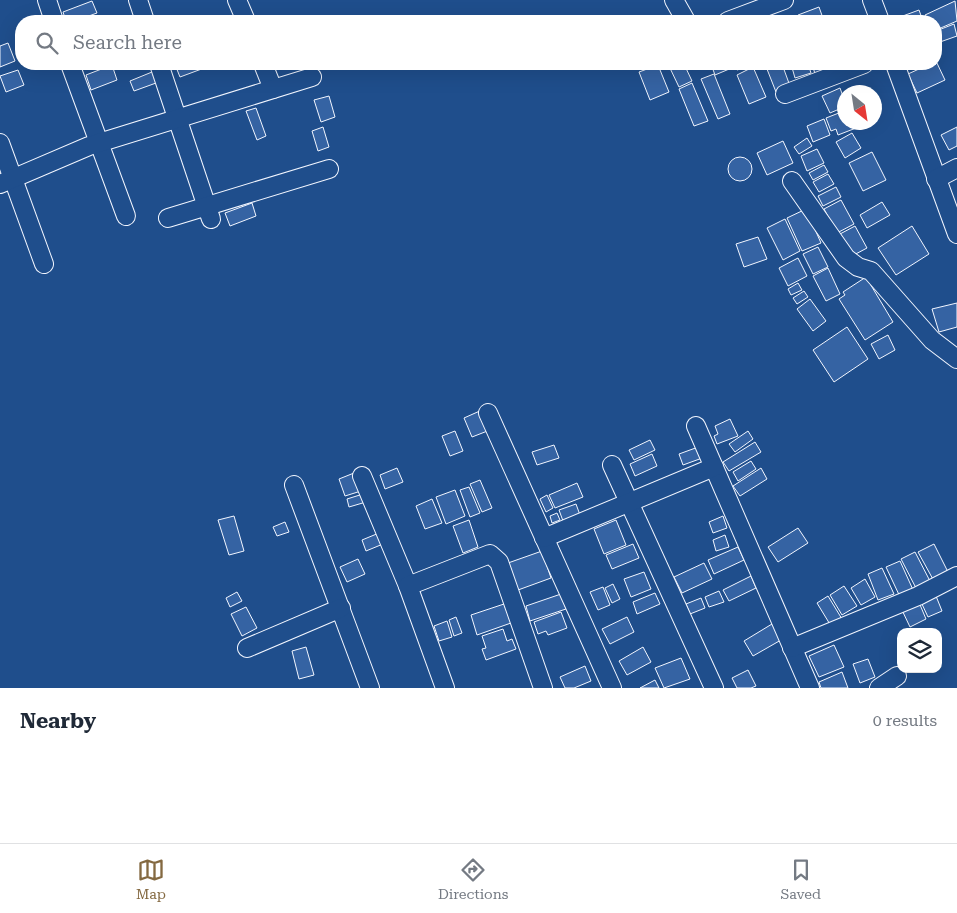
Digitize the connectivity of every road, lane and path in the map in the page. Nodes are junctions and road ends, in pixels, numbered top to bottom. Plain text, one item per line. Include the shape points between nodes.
1 (47, 0) edge
2 (138, 0) edge
3 (237, 0) edge
4 (674, 0) edge
5 (784, 0) edge
6 (872, 0) edge
7 (52, 15) edge
8 (143, 15) edge
9 (243, 15) edge
10 (683, 15) edge
11 (744, 15) edge
12 (878, 15) edge
13 (72, 70) edge
14 (161, 70) edge
15 (265, 70) edge
16 (848, 70) edge
17 (897, 70) edge
18 (312, 77) dead end
19 (273, 89) junction
20 (785, 94) dead end
21 (178, 119) junction
22 (0, 142) edge
23 (98, 144) junction
24 (957, 168) edge
25 (329, 169) dead end
26 (936, 179) junction
27 (6, 181) edge
28 (792, 181) dead end
29 (208, 212) junction
30 (126, 216) dead end
31 (168, 218) dead end
32 (957, 234) edge
33 (44, 264) dead end
34 (957, 359) edge
35 (488, 413) dead end
36 (696, 426) dead end
37 (612, 465) dead end
38 (714, 466) junction
39 (362, 476) dead end
40 (294, 485) dead end
41 (630, 503) junction
42 (544, 538) junction
43 (957, 576) edge
44 (408, 586) junction
45 (341, 608) junction
46 (247, 648) dead end
47 (792, 648) junction
48 (897, 676) dead end
49 (370, 688) edge
50 (445, 688) edge
51 (544, 688) edge
52 (612, 688) edge
53 (714, 688) edge
54 (810, 688) edge
55 (879, 688) edge

1 - 7 street
2 - 8 street
3 - 9 street
4 - 10 street
5 - 11 street
6 - 12 street
13 - 23 street
14 - 21 street
15 - 19 street
16 - 20 street
17 - 26 street
18 - 19 street
19 - 21 street
21 - 23 street
21 - 29 street
22 - 27 street
23 - 27 street
23 - 30 street
24 - 26 street
25 - 29 street
26 - 32 street
27 - 33 street
28 - 34 street via 846,258 858,267 871,270 932,340
29 - 31 street
35 - 42 street
36 - 38 street
37 - 41 street
38 - 41 street
38 - 47 street
39 - 44 street
40 - 45 street
41 - 42 street
41 - 53 street
42 - 52 street
43 - 47 street via 918,596
44 - 50 street
44 - 51 street via 481,557 495,556
45 - 46 street
45 - 49 street
47 - 54 street
48 - 55 street

